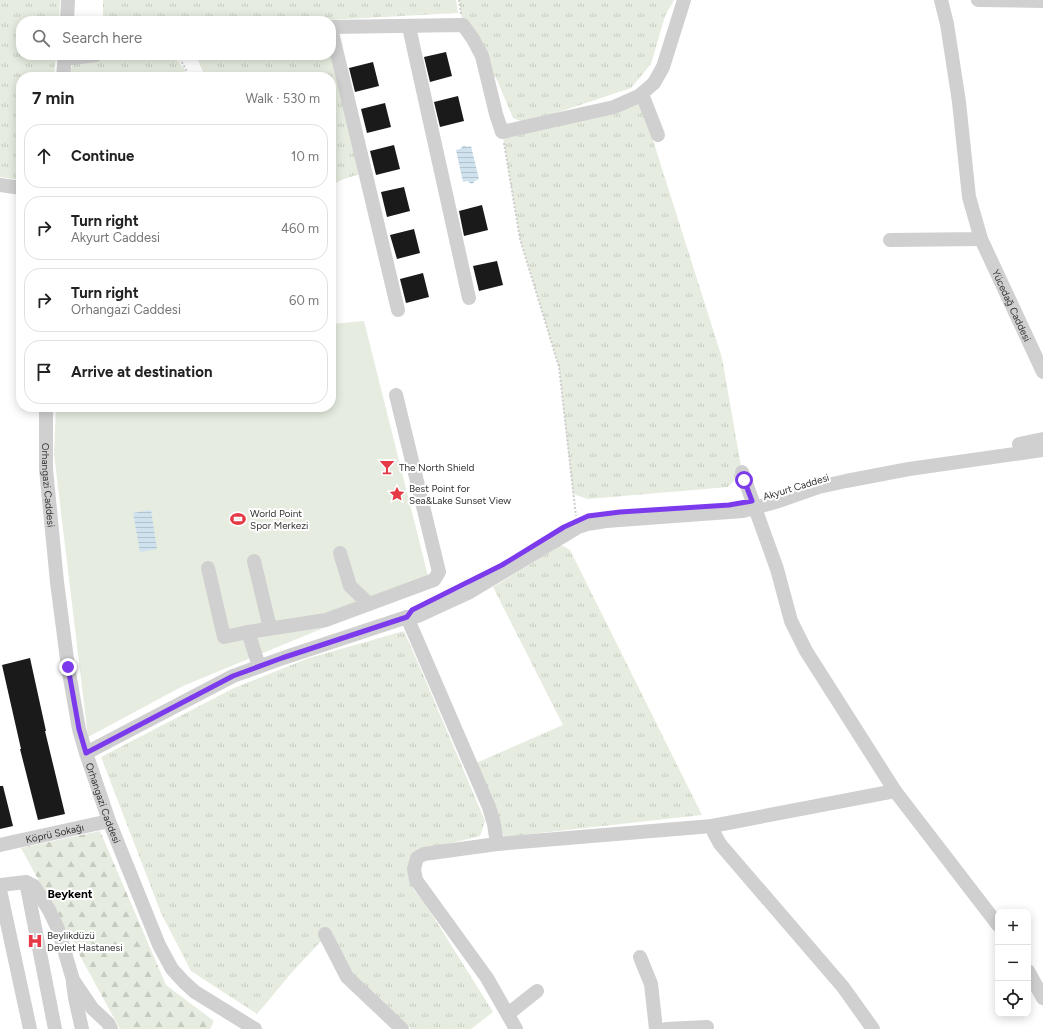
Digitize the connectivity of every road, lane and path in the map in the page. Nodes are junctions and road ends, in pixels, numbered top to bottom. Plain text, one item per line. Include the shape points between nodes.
1 (68, 0) edge
2 (684, 0) edge
3 (940, 0) edge
4 (978, 0) edge
5 (1043, 1) edge
6 (67, 16) edge
7 (409, 26) junction
8 (336, 28) edge
9 (336, 49) edge
10 (64, 60) edge
11 (181, 60) edge
12 (63, 72) edge
13 (187, 72) edge
14 (642, 94) junction
15 (502, 132) junction
16 (658, 135) dead end
17 (0, 185) edge
18 (16, 187) edge
19 (981, 239) junction
20 (890, 240) dead end
21 (469, 298) dead end
22 (398, 310) dead end
23 (1043, 372) edge
24 (396, 395) dead end
25 (46, 412) edge
26 (1043, 439) edge
27 (1043, 450) edge
28 (742, 472) dead end
29 (753, 504) junction
30 (576, 520) junction
31 (340, 553) dead end
32 (254, 561) dead end
33 (208, 568) dead end
34 (350, 586) junction
35 (369, 604) junction
36 (344, 613) junction
37 (407, 617) junction
38 (270, 628) junction
39 (248, 632) junction
40 (259, 666) junction
41 (86, 753) junction
42 (895, 791) junction
43 (109, 821) junction
44 (712, 826) junction
45 (497, 844) junction
46 (0, 845) edge
47 (26, 882) junction
48 (0, 885) edge
49 (0, 890) edge
50 (995, 921) edge
51 (325, 934) dead end
52 (640, 957) dead end
53 (1031, 976) edge
54 (72, 980) junction
55 (537, 991) dead end
56 (1043, 998) edge
57 (508, 1014) junction
58 (707, 1027) dead end
59 (30, 1029) edge
60 (55, 1029) edge
61 (82, 1029) edge
62 (111, 1029) edge
63 (255, 1029) edge
64 (402, 1029) edge
65 (516, 1029) edge
66 (656, 1029) edge
67 (666, 1029) edge
68 (873, 1029) edge

1 - 6 street
2 - 14 street via 663,67 654,83
3 - 19 street, Yücedağ Caddesi via 947,24 959,102 970,198
4 - 5 street
7 - 8 street
7 - 15 street via 463,25 482,56
7 - 21 street
9 - 22 street
10 - 12 street
11 - 13 path
14 - 15 street via 614,107
14 - 16 street
15 - 30 path via 520,239 560,367
17 - 18 street
19 - 20 street
19 - 23 street, Yücedağ Caddesi
24 - 35 street via 439,572 434,580
25 - 41 street, Orhangazi Caddesi via 46,469 57,582 68,667
26 - 29 street, Akyurt Caddesi via 820,478
27 - 29 street, Akyurt Caddesi via 909,469 819,487
28 - 29 street
29 - 30 street, Akyurt Caddesi via 620,512
29 - 37 street, Akyurt Caddesi via 731,513 606,520 583,525 468,593 418,616
29 - 42 street via 777,569 791,621 806,651
30 - 37 street, Akyurt Caddesi via 502,565 412,610
31 - 34 street
32 - 38 street
33 - 39 street via 224,637
34 - 35 street
34 - 36 street
35 - 36 street
36 - 38 street via 326,620
37 - 40 street, Akyurt Caddesi
37 - 45 street via 489,808
38 - 39 street
39 - 40 street
40 - 41 street, Akyurt Caddesi via 233,676
41 - 43 street, Orhangazi Caddesi
42 - 44 street
42 - 50 street
43 - 46 street, Köprü Sokağı
43 - 63 street, Orhangazi Caddesi via 159,945 172,969 195,992
44 - 45 street
44 - 68 street via 720,844 843,987
45 - 57 street via 424,854 417,858 414,869 416,880 487,978
47 - 48 street
47 - 54 street via 34,886 50,910
47 - 60 street
49 - 59 street
51 - 64 street via 347,977
52 - 66 street via 651,984
53 - 56 street
54 - 61 street
54 - 62 street
55 - 57 street
57 - 65 street
58 - 67 street

